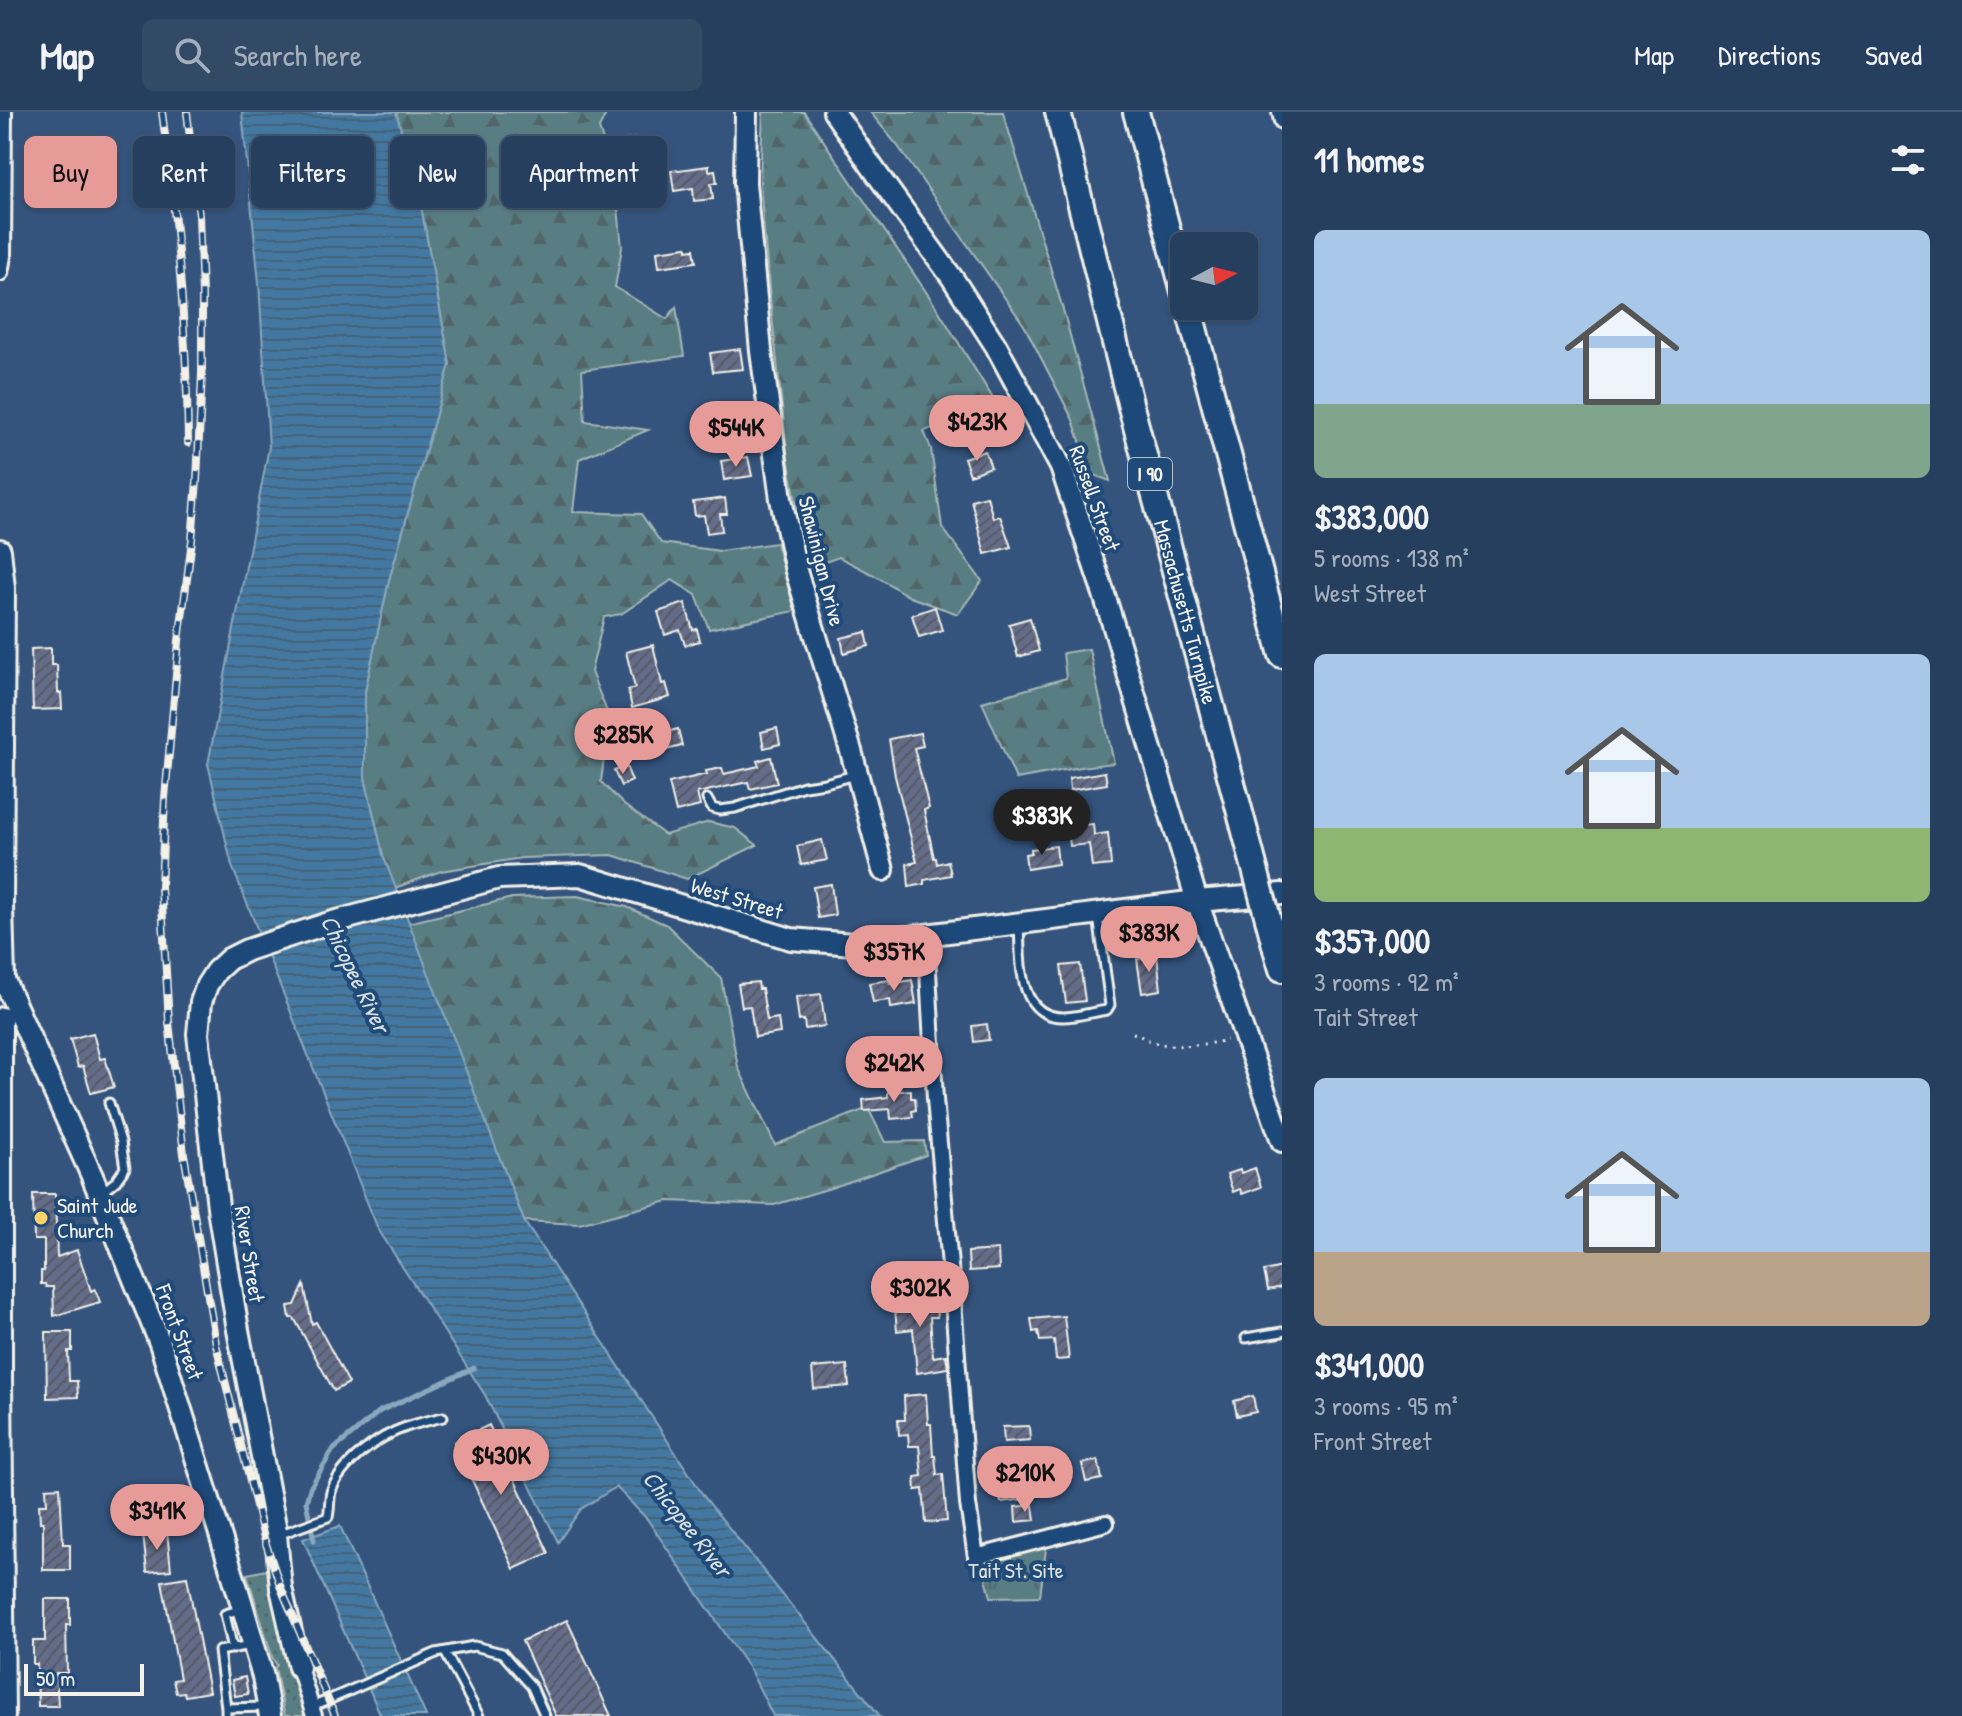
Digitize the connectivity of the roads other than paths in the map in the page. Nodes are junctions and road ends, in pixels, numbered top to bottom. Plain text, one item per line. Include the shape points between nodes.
1 (4, 112) edge
2 (746, 112) edge
3 (834, 112) edge
4 (1058, 112) edge
5 (1136, 112) edge
6 (1280, 112) edge
7 (1282, 121) edge
8 (1170, 240) edge
9 (0, 273) edge
10 (1192, 320) edge
11 (0, 550) edge
12 (1, 580) edge
13 (1282, 655) edge
14 (857, 774) junction
15 (707, 799) dead end
16 (883, 870) dead end
17 (1282, 894) edge
18 (1197, 901) junction
19 (1, 907) edge
20 (1098, 914) junction
21 (329, 923) joint
22 (1019, 923) junction
23 (926, 935) junction
24 (1279, 959) edge
25 (2, 1017) dead end
26 (109, 1103) dead end
27 (1282, 1141) edge
28 (100, 1194) junction
29 (1282, 1332) edge
30 (1246, 1338) dead end
31 (1, 1379) edge
32 (443, 1417) dead end
33 (1106, 1523) dead end
34 (276, 1536) junction
35 (243, 1647) junction
36 (445, 1652) junction
37 (299, 1667) joint
38 (226, 1712) edge
39 (269, 1712) edge
40 (312, 1712) edge
41 (5, 1716) edge
42 (479, 1716) edge
43 (545, 1716) edge

1 - 9 street
2 - 14 main road, Shawinigan Drive via 745,183 781,499 796,571
3 - 18 main road, Russell Street via 996,346 1061,467
4 - 24 highway, Massachusetts Turnpike / I 90, bridge
5 - 8 highway
6 - 7 street
10 - 13 highway
11 - 12 main road
12 - 19 main road
14 - 15 lane via 735,808 712,808
14 - 16 main road, Shawinigan Drive
17 - 18 main road, West Street
18 - 20 main road, West Street
18 - 27 main road, Russell Street
19 - 28 main road, Front Street via 4,980
20 - 22 main road, West Street
20 - 22 lane via 1110,1005 1107,1010 1065,1017 1041,1010 1028,999
21 - 23 main road, West Street via 499,878 580,875 791,939 853,944
21 - 34 main road, River Street via 229,959 211,977 201,1002 198,1034 219,1215
22 - 23 main road, West Street
23 - 33 street via 935,1099 976,1557
25 - 31 street
26 - 28 lane via 125,1168
28 - 35 main road, Front Street via 160,1343 201,1467 243,1608
29 - 30 lane
31 - 41 street
32 - 34 lane via 380,1439 337,1478 328,1517
34 - 37 main road, River Street via 281,1588
35 - 38 lane via 219,1651
35 - 39 main road, Front Street via 263,1677
36 - 40 lane
36 - 42 lane
36 - 43 lane via 474,1646 502,1653 532,1687
37 - 40 street
38 - 39 lane

